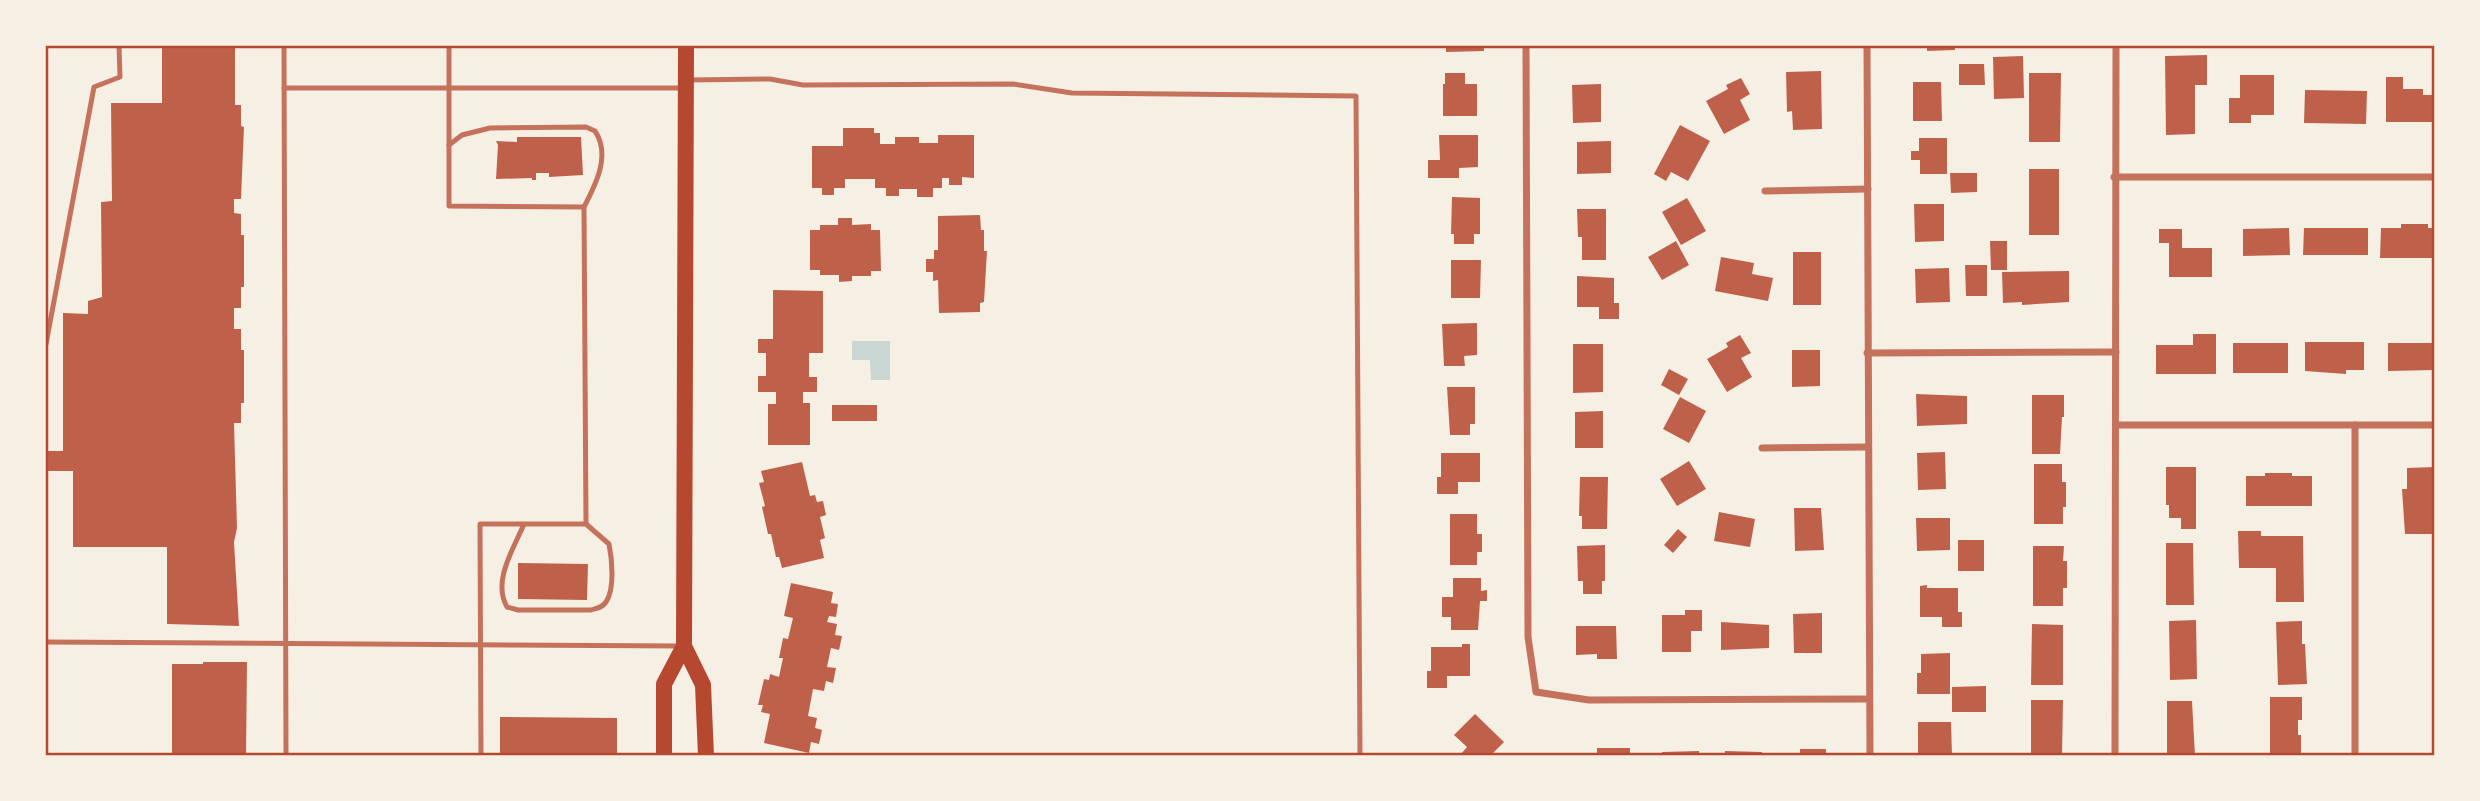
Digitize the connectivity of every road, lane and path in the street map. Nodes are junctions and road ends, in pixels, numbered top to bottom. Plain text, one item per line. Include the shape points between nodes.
1 (119, 46) edge
2 (284, 46) edge
3 (449, 46) edge
4 (686, 46) edge
5 (1526, 46) edge
6 (1867, 46) edge
7 (2116, 46) edge
8 (686, 84) junction
9 (449, 87) junction
10 (284, 88) junction
11 (449, 145) junction
12 (2114, 177) junction
13 (2434, 177) edge
14 (1868, 190) junction
15 (1765, 191) dead end
16 (584, 207) junction
17 (46, 344) edge
18 (2116, 352) junction
19 (1867, 353) junction
20 (2116, 425) junction
21 (2355, 425) junction
22 (2434, 425) edge
23 (1868, 447) junction
24 (1762, 448) dead end
25 (524, 524) junction
26 (586, 524) junction
27 (46, 642) edge
28 (285, 645) junction
29 (482, 646) junction
30 (684, 646) junction
31 (1869, 699) junction
32 (286, 755) edge
33 (481, 755) edge
34 (664, 755) edge
35 (706, 755) edge
36 (1360, 755) edge
37 (1870, 755) edge
38 (2115, 755) edge
39 (2355, 755) edge

1 - 17 lane via 120,77 94,86
2 - 10 lane
3 - 9 lane
4 - 8 main road
5 - 31 street via 1528,637 1536,692 1589,700
6 - 14 street
7 - 12 street
8 - 9 lane
8 - 30 main road
8 - 36 lane via 770,79 803,85 1013,84 1072,93 1356,96
9 - 10 lane
9 - 11 lane
10 - 28 lane
11 - 16 lane via 449,206
11 - 16 lane via 463,135 490,128 590,128 601,142 601,172
12 - 13 street
12 - 18 street
14 - 15 street
14 - 19 street
16 - 26 lane
18 - 19 street
18 - 20 street
19 - 23 street
20 - 21 street
20 - 38 street
21 - 22 street
21 - 39 street
23 - 24 street
23 - 31 street
25 - 26 lane
25 - 26 lane via 503,575 504,603 511,610 601,607 610,581 609,544
25 - 29 lane via 480,524
27 - 28 lane
28 - 29 lane
28 - 32 lane
29 - 30 lane
29 - 33 lane
30 - 34 main road via 664,684
30 - 35 main road via 703,685
31 - 37 street

